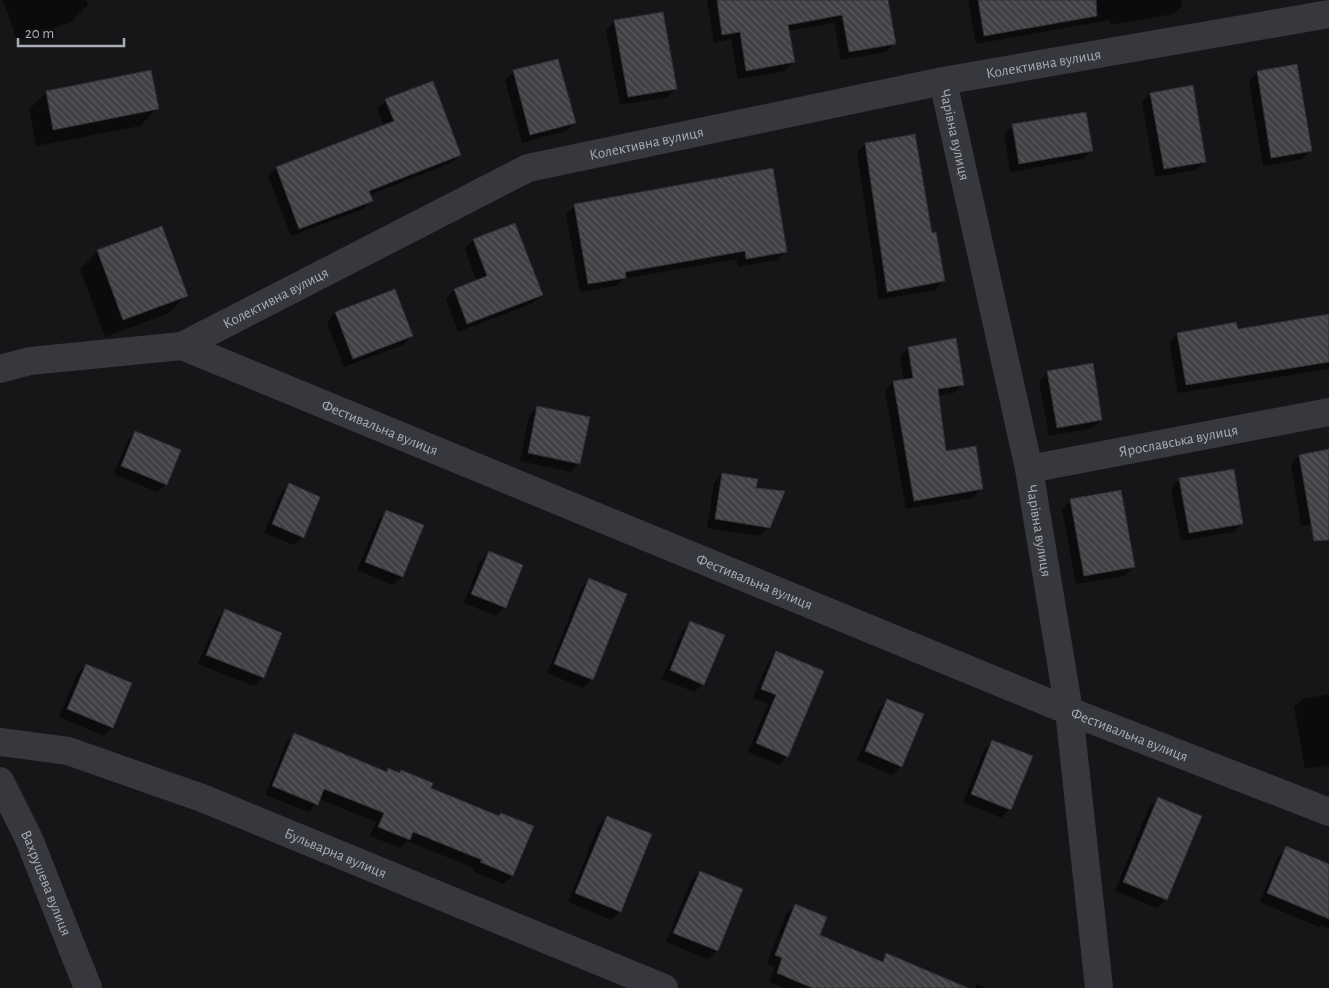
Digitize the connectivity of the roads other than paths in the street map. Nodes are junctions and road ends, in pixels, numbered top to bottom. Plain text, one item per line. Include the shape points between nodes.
1 (1329, 14) edge
2 (943, 81) junction
3 (182, 346) junction
4 (0, 368) edge
5 (1329, 412) edge
6 (1029, 469) junction
7 (1069, 711) junction
8 (0, 742) edge
9 (0, 781) edge
10 (1329, 812) edge
11 (88, 988) edge
12 (664, 988) edge
13 (1099, 988) edge

1 - 2 street, Колективна вулиця
2 - 3 street, Колективна вулиця via 528,168
2 - 6 street, Чарівна вулиця
3 - 4 street, Колективна вулиця via 30,361
3 - 7 street, Фестивальна вулиця
5 - 6 street, Ярославська вулиця
6 - 7 street, Чарівна вулиця
7 - 10 street, Фестивальна вулиця
7 - 13 street, Чарівна вулиця
8 - 12 street, Бульварна вулиця via 68,751 202,798
9 - 11 street, Вахрушева вулиця via 29,839

